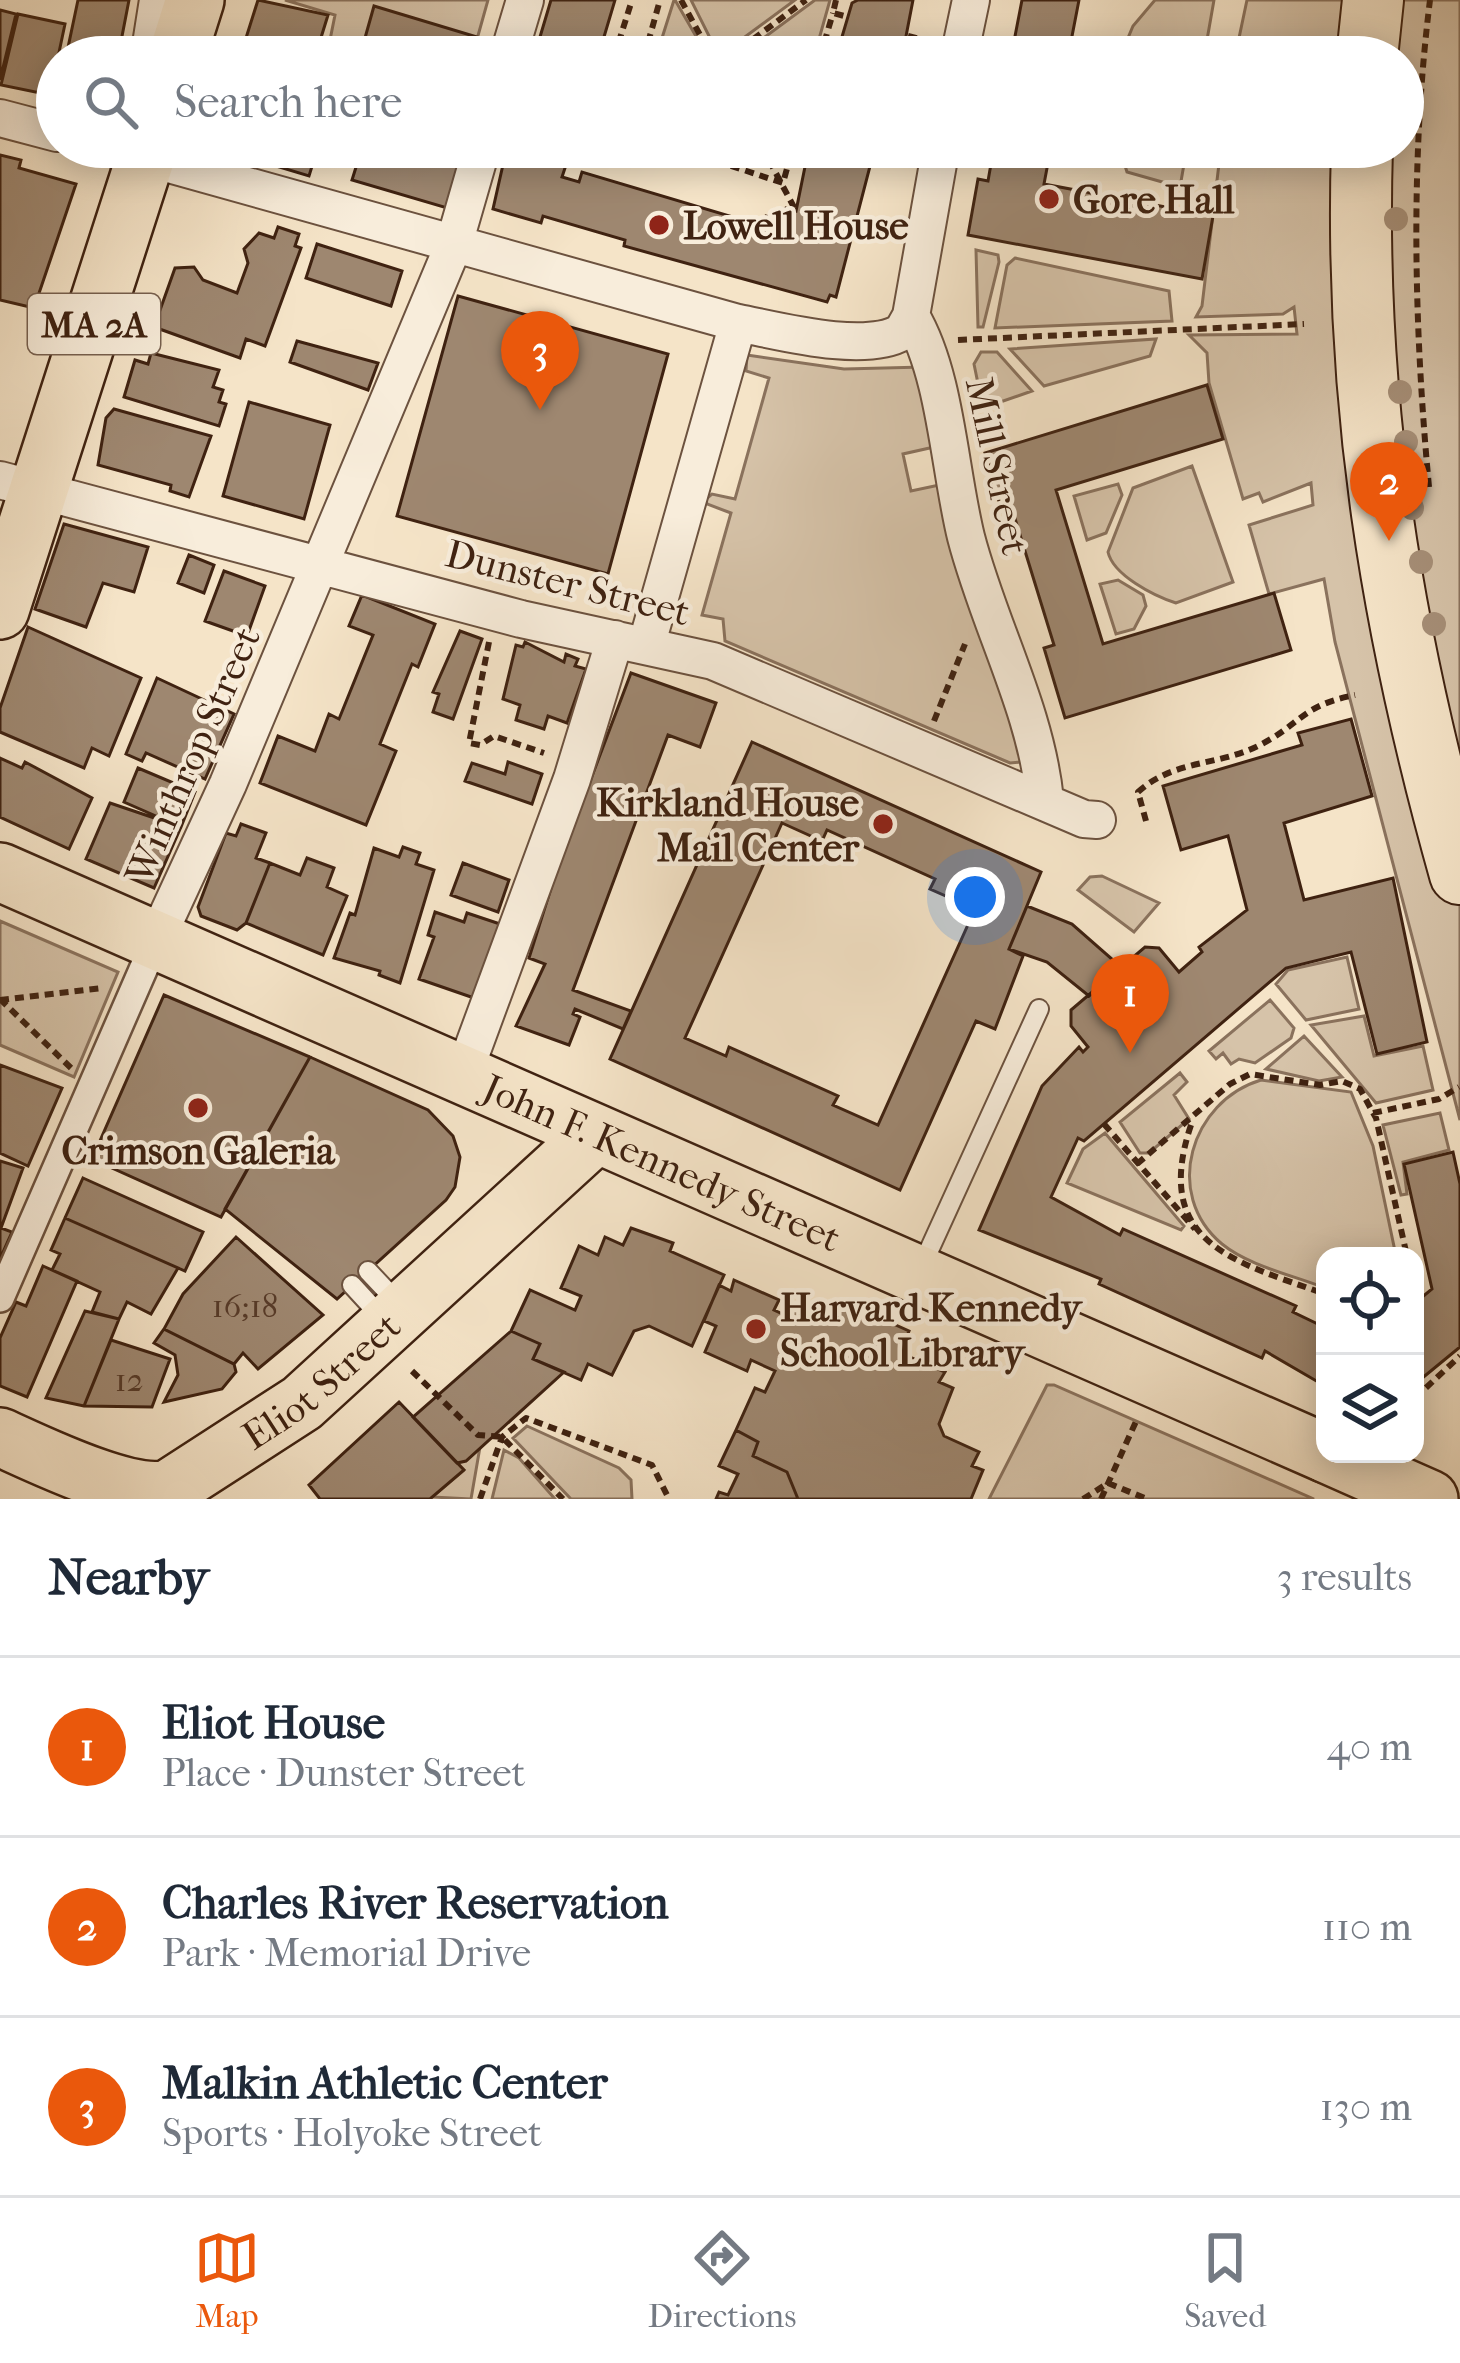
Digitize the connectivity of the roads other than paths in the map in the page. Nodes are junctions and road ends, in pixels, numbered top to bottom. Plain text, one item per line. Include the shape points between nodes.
1 (158, 0) edge
2 (195, 0) edge
3 (525, 0) edge
4 (971, 0) edge
5 (1373, 0) edge
6 (152, 36) edge
7 (184, 36) edge
8 (514, 36) edge
9 (963, 36) edge
10 (1369, 36) edge
11 (0, 118) edge
12 (36, 127) edge
13 (131, 168) edge
14 (198, 168) edge
15 (476, 168) edge
16 (937, 168) edge
17 (1362, 168) edge
18 (454, 244) junction
19 (911, 316) junction
20 (738, 323) junction
21 (21, 485) edge
22 (322, 562) junction
23 (0, 610) edge
24 (631, 641) junction
25 (1045, 800) junction
26 (1097, 820) dead end
27 (0, 872) edge
28 (1460, 874) edge
29 (146, 964) junction
30 (1039, 1009) dead end
31 (463, 1075) junction
32 (596, 1134) junction
33 (918, 1275) junction
34 (0, 1298) edge
35 (0, 1438) edge
36 (1316, 1450) edge
37 (1347, 1463) edge
38 (148, 1497) edge
39 (1429, 1499) edge

1 - 6 street
2 - 7 main road
3 - 8 street
4 - 9 street
5 - 10 highway
11 - 12 street
13 - 21 main road, MA 2A
14 - 18 street
15 - 18 street, Winthrop Street
16 - 19 street
17 - 28 highway via 1361,314 1378,513 1415,709
18 - 20 street
18 - 22 street, Winthrop Street
19 - 20 street via 902,332 879,340
19 - 25 street, Mill Street via 933,362 955,491 1034,737
20 - 24 street
21 - 22 street, Dunster Street
21 - 23 main road, MA 2A
22 - 24 street, Dunster Street
22 - 29 street, Winthrop Street
24 - 25 street, Dunster Street via 758,677
24 - 31 street
25 - 26 street, Dunster Street
27 - 29 main road, John F. Kennedy Street
29 - 31 main road, John F. Kennedy Street
29 - 34 street, Winthrop Street
30 - 33 lane
31 - 32 main road, John F. Kennedy Street
32 - 33 main road, John F. Kennedy Street
32 - 38 main road, Eliot Street via 385,1312 281,1419
33 - 36 main road, John F. Kennedy Street
35 - 38 main road, Eliot Street
37 - 39 main road, John F. Kennedy Street

